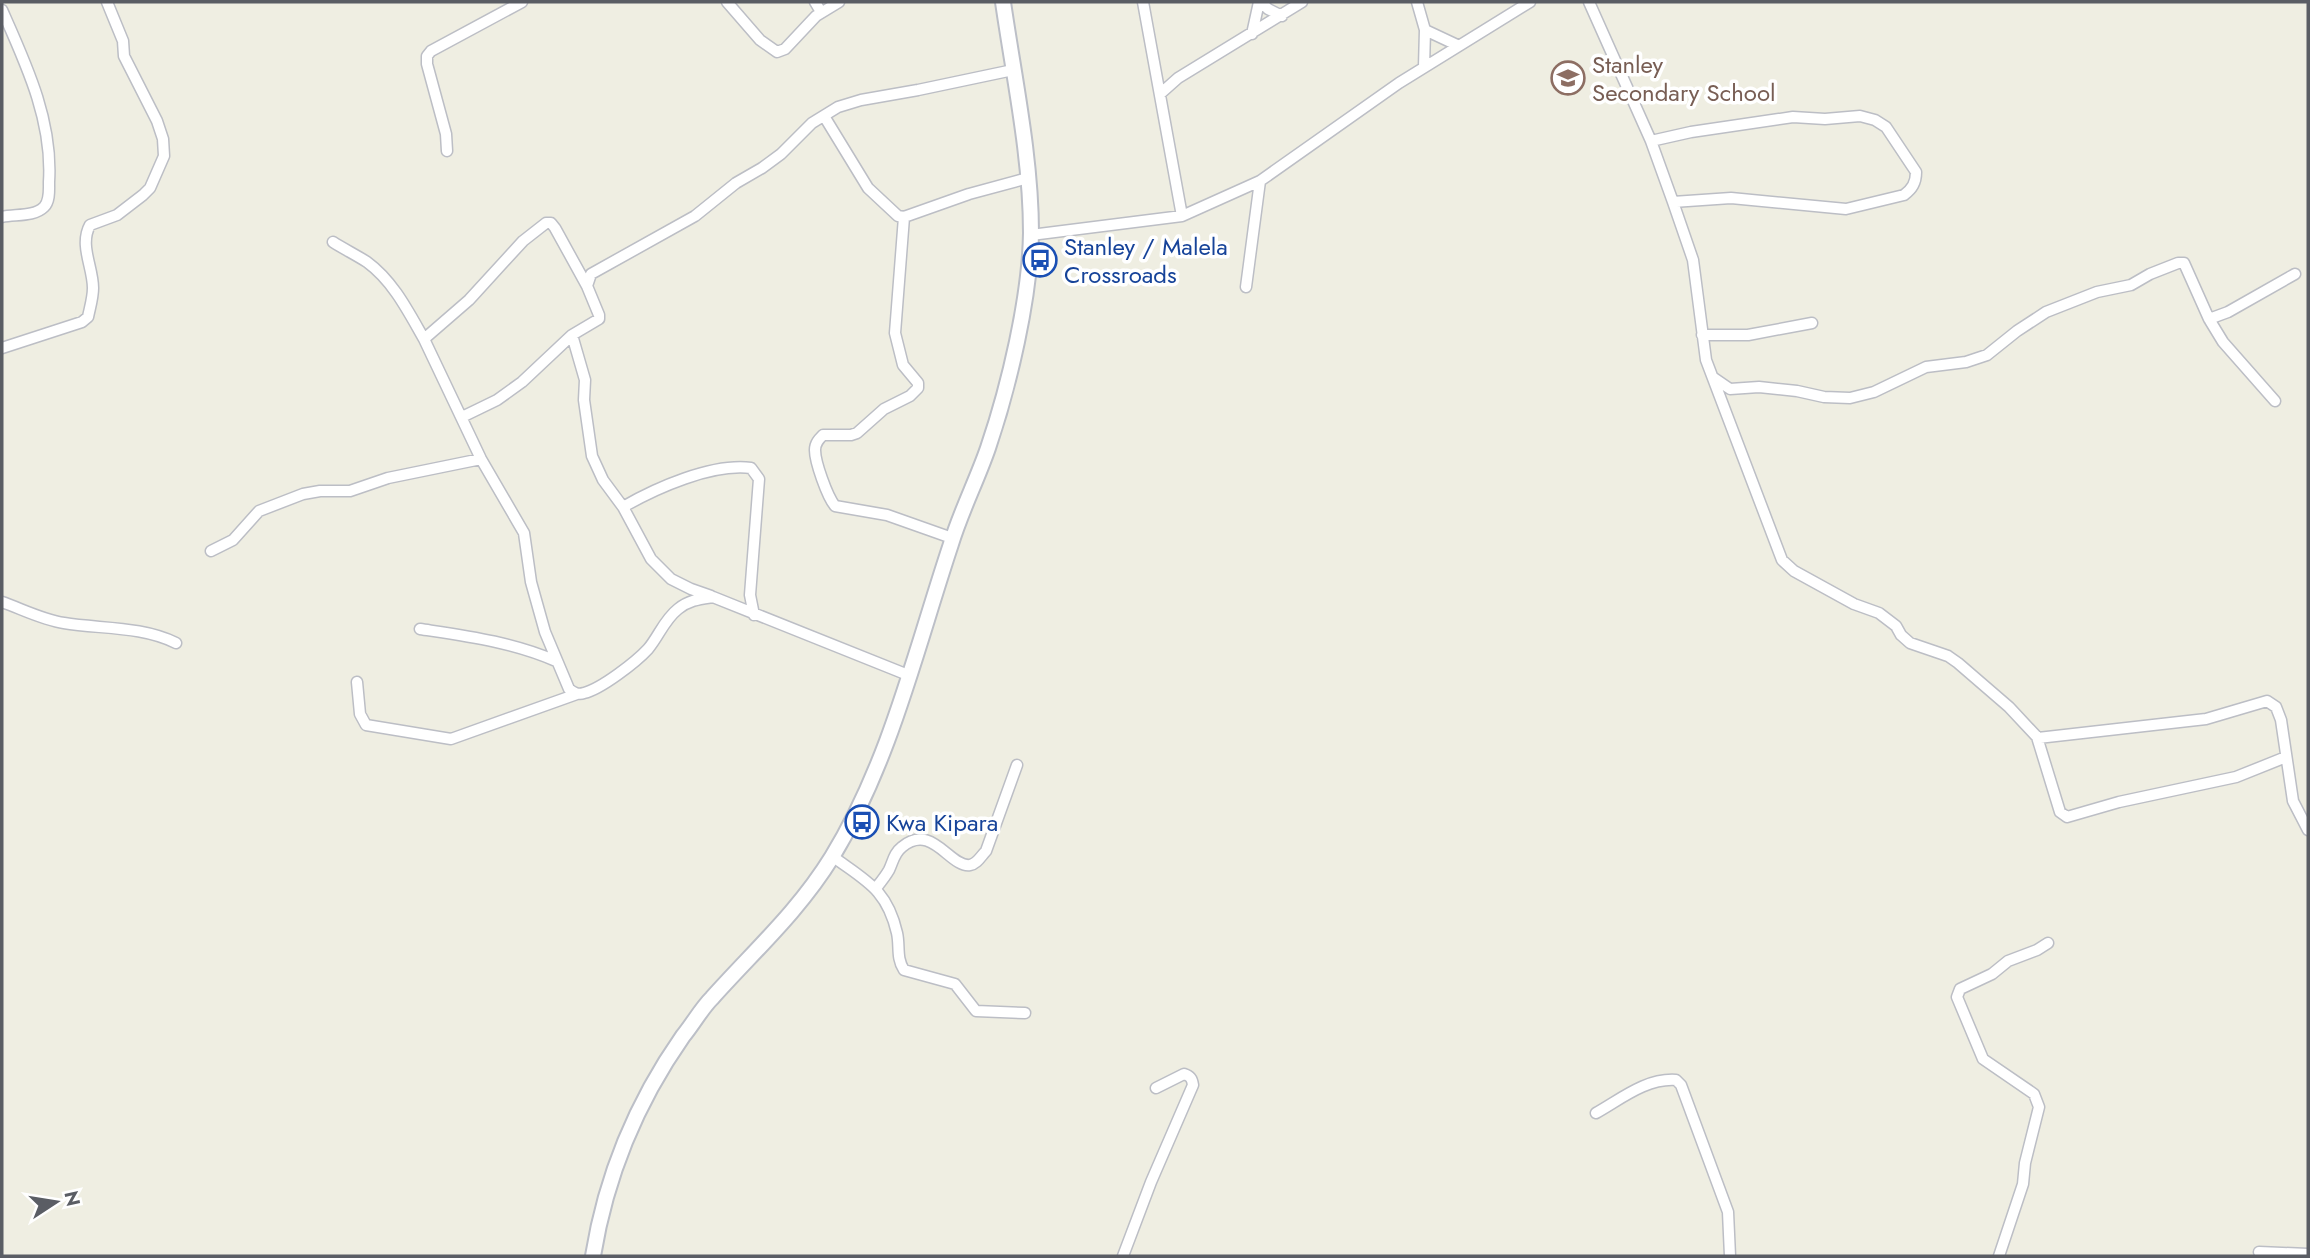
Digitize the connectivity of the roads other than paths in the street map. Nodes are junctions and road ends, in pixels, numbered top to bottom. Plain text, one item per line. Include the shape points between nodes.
1 (107, 2) edge
2 (522, 2) edge
3 (727, 2) edge
4 (815, 2) edge
5 (839, 2) edge
6 (1003, 2) edge
7 (1143, 2) edge
8 (1260, 2) edge
9 (1302, 2) edge
10 (1417, 2) edge
11 (1530, 2) edge
12 (1589, 2) edge
13 (2, 10) edge
14 (821, 12) junction
15 (1282, 16) junction
16 (1425, 30) junction
17 (1252, 34) junction
18 (1457, 45) junction
19 (1424, 67) junction
20 (1013, 70) junction
21 (1160, 94) junction
22 (824, 116) junction
23 (1651, 141) junction
24 (447, 151) dead end
25 (1028, 178) junction
26 (1260, 181) junction
27 (1673, 202) junction
28 (1182, 216) junction
29 (2, 217) edge
30 (904, 217) junction
31 (1031, 235) junction
32 (333, 242) dead end
33 (2295, 274) dead end
34 (587, 286) junction
35 (1246, 287) dead end
36 (2209, 319) junction
37 (1812, 323) dead end
38 (572, 335) junction
39 (1702, 335) junction
40 (424, 339) junction
41 (2, 348) edge
42 (1713, 378) junction
43 (2275, 401) dead end
44 (463, 417) junction
45 (481, 459) junction
46 (623, 507) junction
47 (952, 538) junction
48 (211, 551) dead end
49 (713, 597) junction
50 (2, 602) edge
51 (754, 615) junction
52 (420, 629) dead end
53 (176, 643) dead end
54 (556, 662) junction
55 (908, 675) junction
56 (357, 682) dead end
57 (577, 694) junction
58 (2037, 737) junction
59 (2286, 757) junction
60 (1017, 765) dead end
61 (2308, 830) edge
62 (832, 856) junction
63 (876, 888) junction
64 (2048, 943) dead end
65 (1025, 1013) dead end
66 (1156, 1088) dead end
67 (1596, 1113) dead end
68 (2259, 1252) dead end
69 (2308, 1254) edge
70 (593, 1256) edge
71 (1123, 1256) edge
72 (1730, 1256) edge
73 (1999, 1256) edge

1 - 41 street via 124,56 157,121 164,156 143,195 117,215 90,225 85,233 93,285 88,317
2 - 24 street via 427,56
3 - 14 street via 777,52
4 - 14 street
5 - 14 street
6 - 20 main road
7 - 21 street
8 - 15 street
8 - 17 street
9 - 15 street
10 - 16 street
11 - 18 street
12 - 23 street
13 - 29 street via 46,126 50,167 45,206 32,214
15 - 17 street
16 - 18 street
16 - 19 street
17 - 21 street via 1178,78
18 - 19 street
19 - 26 street
20 - 22 street via 861,100
20 - 25 main road
21 - 28 street
22 - 30 street via 868,188
22 - 34 street via 796,136 781,154 695,216 591,274
23 - 27 street
23 - 27 street via 1793,117 1860,116 1886,127 1916,172 1911,190 1904,195 1846,209 1731,198
25 - 30 street
25 - 31 main road
26 - 28 street
26 - 35 street
27 - 39 street via 1693,260
28 - 31 street
30 - 47 street via 895,333 903,365 918,388 857,433 823,435 815,452 835,506 887,515
31 - 47 main road via 1011,368 988,447
32 - 40 street via 383,276
33 - 36 street
34 - 38 street via 600,315
34 - 40 street via 555,228 546,223
36 - 42 street via 2188,269 2178,263 2131,285 2097,292 2046,312 1987,355 1926,367 1874,392 1850,398 1730,388
36 - 43 street via 2223,342
37 - 39 street via 1748,335
38 - 44 street via 522,382
38 - 46 street via 585,380 592,456
39 - 42 street
40 - 44 street
42 - 58 street via 1786,565 1879,613 1910,643 1948,656
44 - 45 street
45 - 48 street via 349,491 303,494 260,511 233,540
45 - 54 street via 524,533 531,582
46 - 49 street via 651,559 671,579
46 - 51 street via 678,481 726,468 751,468 759,479 750,595
47 - 55 main road
49 - 51 street
49 - 57 street via 694,599 680,607 640,657 595,688
50 - 53 street via 59,623 136,632
51 - 55 street
52 - 54 street via 484,639
54 - 57 street via 569,689
55 - 62 main road via 869,785
56 - 57 street via 360,714 366,725 451,739
58 - 59 street via 2206,719 2267,701 2276,707 2281,720
58 - 59 street via 2060,812 2067,817 2236,777
59 - 61 street via 2293,801
60 - 63 street via 989,843 976,862 962,864 922,839 914,839 900,848
62 - 63 street
62 - 70 main road via 797,908 709,1001 670,1055 620,1151
63 - 65 street via 892,913 904,970 955,984 976,1011
64 - 73 street via 1960,989 1957,997 1983,1059 2034,1094 2039,1107 2023,1184
66 - 71 street via 1184,1074 1193,1081
67 - 72 street via 1646,1084 1665,1079 1681,1085 1728,1213
68 - 69 street

